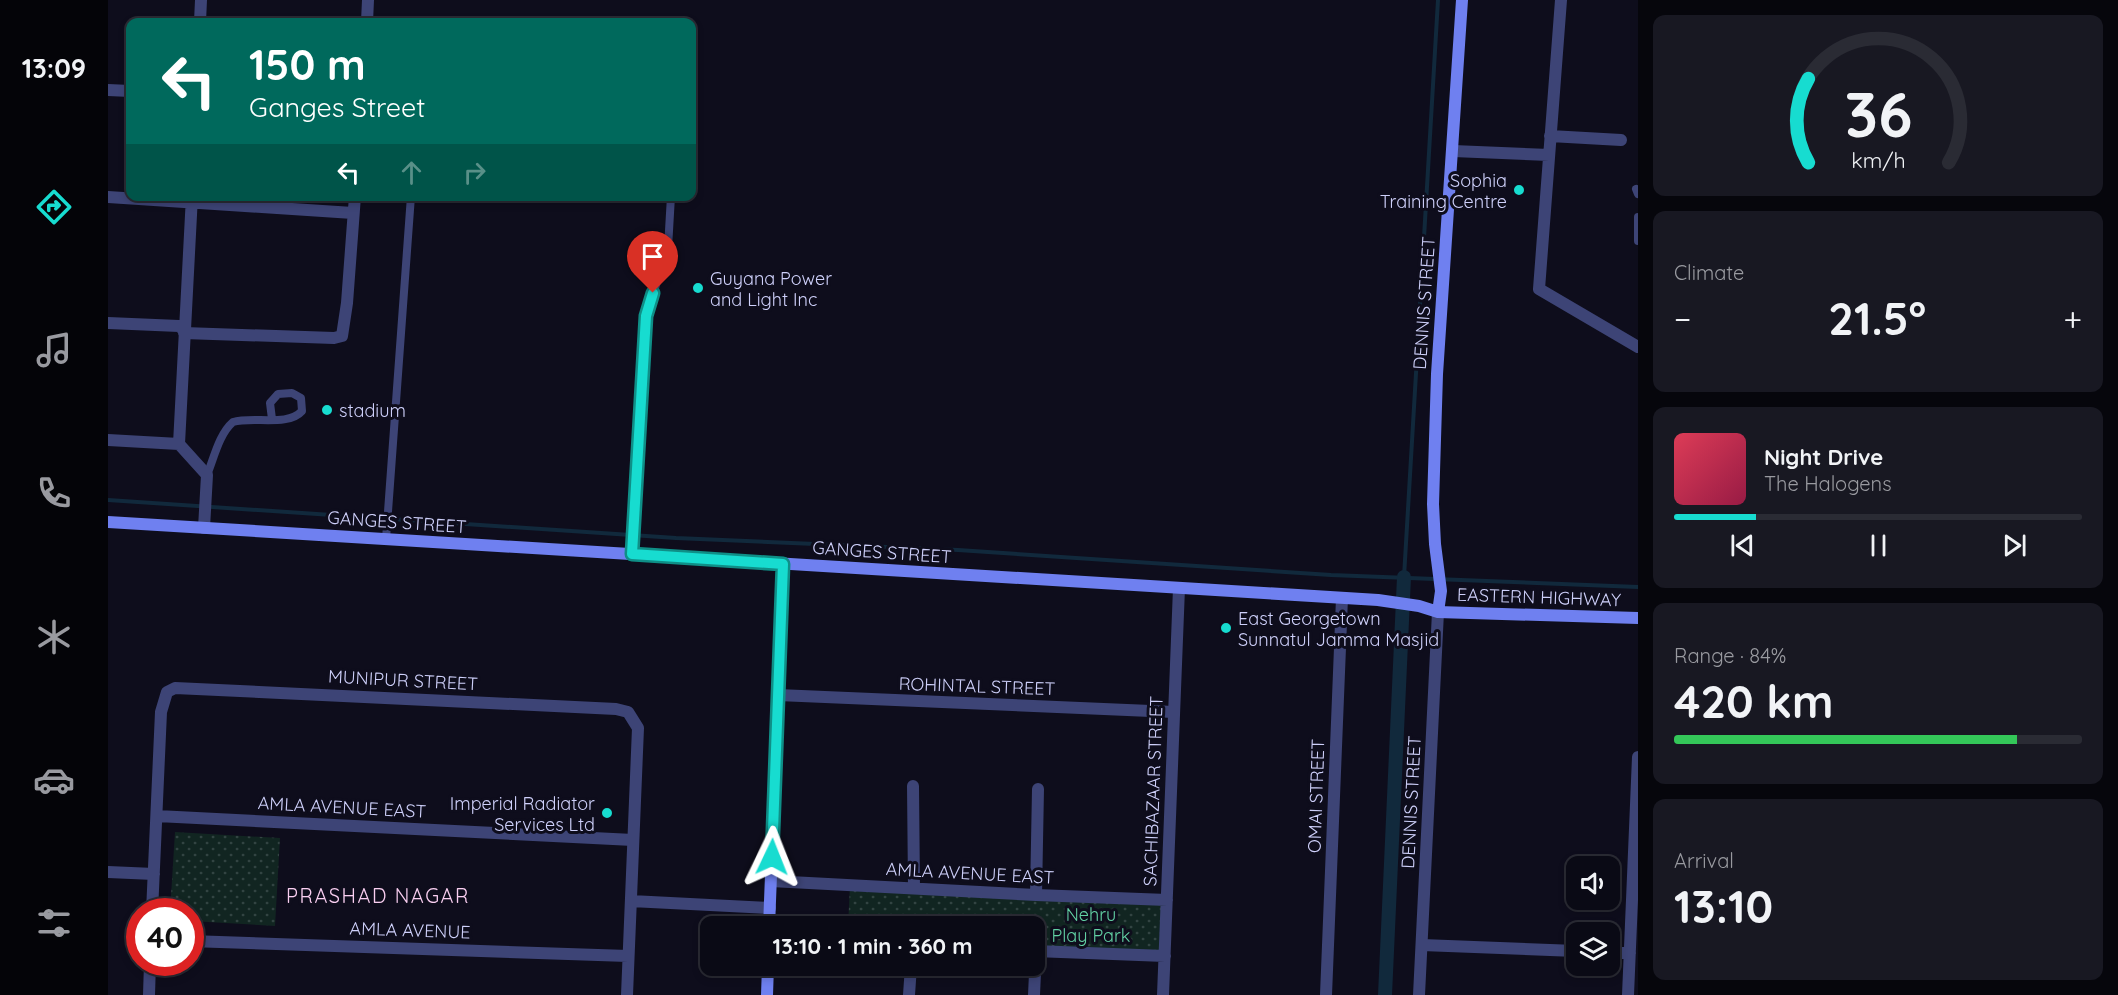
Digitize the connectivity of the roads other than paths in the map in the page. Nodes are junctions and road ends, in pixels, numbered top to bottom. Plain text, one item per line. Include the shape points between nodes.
1 (201, 0) edge
2 (368, 0) edge
3 (1462, 0) edge
4 (1561, 0) edge
5 (200, 18) edge
6 (367, 18) edge
7 (108, 90) edge
8 (126, 91) edge
9 (1550, 136) junction
10 (1621, 140) dead end
11 (1453, 151) junction
12 (1549, 155) junction
13 (108, 197) edge
14 (126, 197) edge
15 (192, 201) edge
16 (215, 201) edge
17 (354, 201) edge
18 (411, 201) edge
19 (671, 201) edge
20 (353, 213) junction
21 (1638, 217) edge
22 (1638, 241) edge
23 (108, 323) edge
24 (184, 332) junction
25 (1638, 347) edge
26 (272, 419) junction
27 (108, 440) edge
28 (179, 444) junction
29 (207, 475) junction
30 (108, 522) edge
31 (204, 528) junction
32 (386, 539) junction
33 (632, 554) junction
34 (783, 564) junction
35 (1179, 588) junction
36 (1342, 598) junction
37 (1438, 612) junction
38 (1638, 618) edge
39 (778, 695) junction
40 (1174, 712) junction
41 (1638, 757) edge
42 (914, 786) dead end
43 (1038, 789) dead end
44 (157, 816) junction
45 (633, 840) junction
46 (108, 872) edge
47 (154, 874) junction
48 (771, 881) junction
49 (914, 888) junction
50 (1036, 895) junction
51 (153, 898) edge
52 (1167, 900) junction
53 (631, 901) junction
54 (770, 908) junction
55 (770, 916) edge
56 (1634, 940) edge
57 (204, 941) edge
58 (1422, 945) junction
59 (1045, 951) edge
60 (1566, 951) edge
61 (628, 956) junction
62 (1165, 956) junction
63 (1632, 958) edge
64 (150, 976) edge
65 (768, 976) edge
66 (910, 976) edge
67 (1034, 976) edge
68 (149, 995) edge
69 (627, 995) edge
70 (767, 995) edge
71 (909, 995) edge
72 (1034, 995) edge
73 (1163, 995) edge
74 (1326, 995) edge
75 (1419, 995) edge
76 (1628, 995) edge

1 - 5 street
2 - 6 street
3 - 11 street, DENNIS STREET
4 - 9 street
7 - 8 street
9 - 10 street
9 - 12 street
11 - 12 street
11 - 37 street, DENNIS STREET via 1437,374 1433,519 1441,591
12 - 25 street via 1539,289
13 - 14 street
15 - 24 street
16 - 20 street
17 - 20 street
18 - 32 lane
19 - 33 lane via 668,248 646,316
20 - 24 street via 342,336
21 - 22 lane
23 - 24 street via 179,326
24 - 28 street
26 - 26 lane via 297,417 302,411 301,398 292,393 278,394 270,403
26 - 29 lane via 233,423
27 - 28 street
28 - 29 street
29 - 31 street
30 - 31 street, GANGES STREET
31 - 32 street, GANGES STREET
32 - 33 street, GANGES STREET
33 - 34 street, GANGES STREET
34 - 35 street, GANGES STREET
34 - 39 street
35 - 36 street, GANGES STREET
35 - 40 street, SACHIBAZAAR STREET
36 - 37 street, GANGES STREET via 1378,600
36 - 74 street, OMAI STREET
37 - 38 street, EASTERN HIGHWAY
37 - 58 street, DENNIS STREET
39 - 40 street, ROHINTAL STREET
39 - 48 street
40 - 52 street, SACHIBAZAAR STREET
41 - 56 street
42 - 49 street
43 - 50 street
44 - 45 street, AMLA AVENUE EAST
44 - 45 street, MUNIPUR STREET via 161,712 166,692 175,688 616,709 628,712 638,728
44 - 47 street
45 - 53 street
46 - 47 street
47 - 51 street
48 - 49 street, AMLA AVENUE EAST
48 - 54 street
49 - 50 street, AMLA AVENUE EAST
50 - 52 street, AMLA AVENUE EAST
52 - 62 street, SACHIBAZAAR STREET
53 - 54 street
53 - 61 street
54 - 55 street
56 - 63 street
57 - 61 street, AMLA AVENUE
58 - 60 street
58 - 75 street, DENNIS STREET
59 - 62 street
61 - 69 street
62 - 73 street, SACHIBAZAAR STREET
63 - 76 street
64 - 68 street
65 - 70 street
66 - 71 street
67 - 72 street

